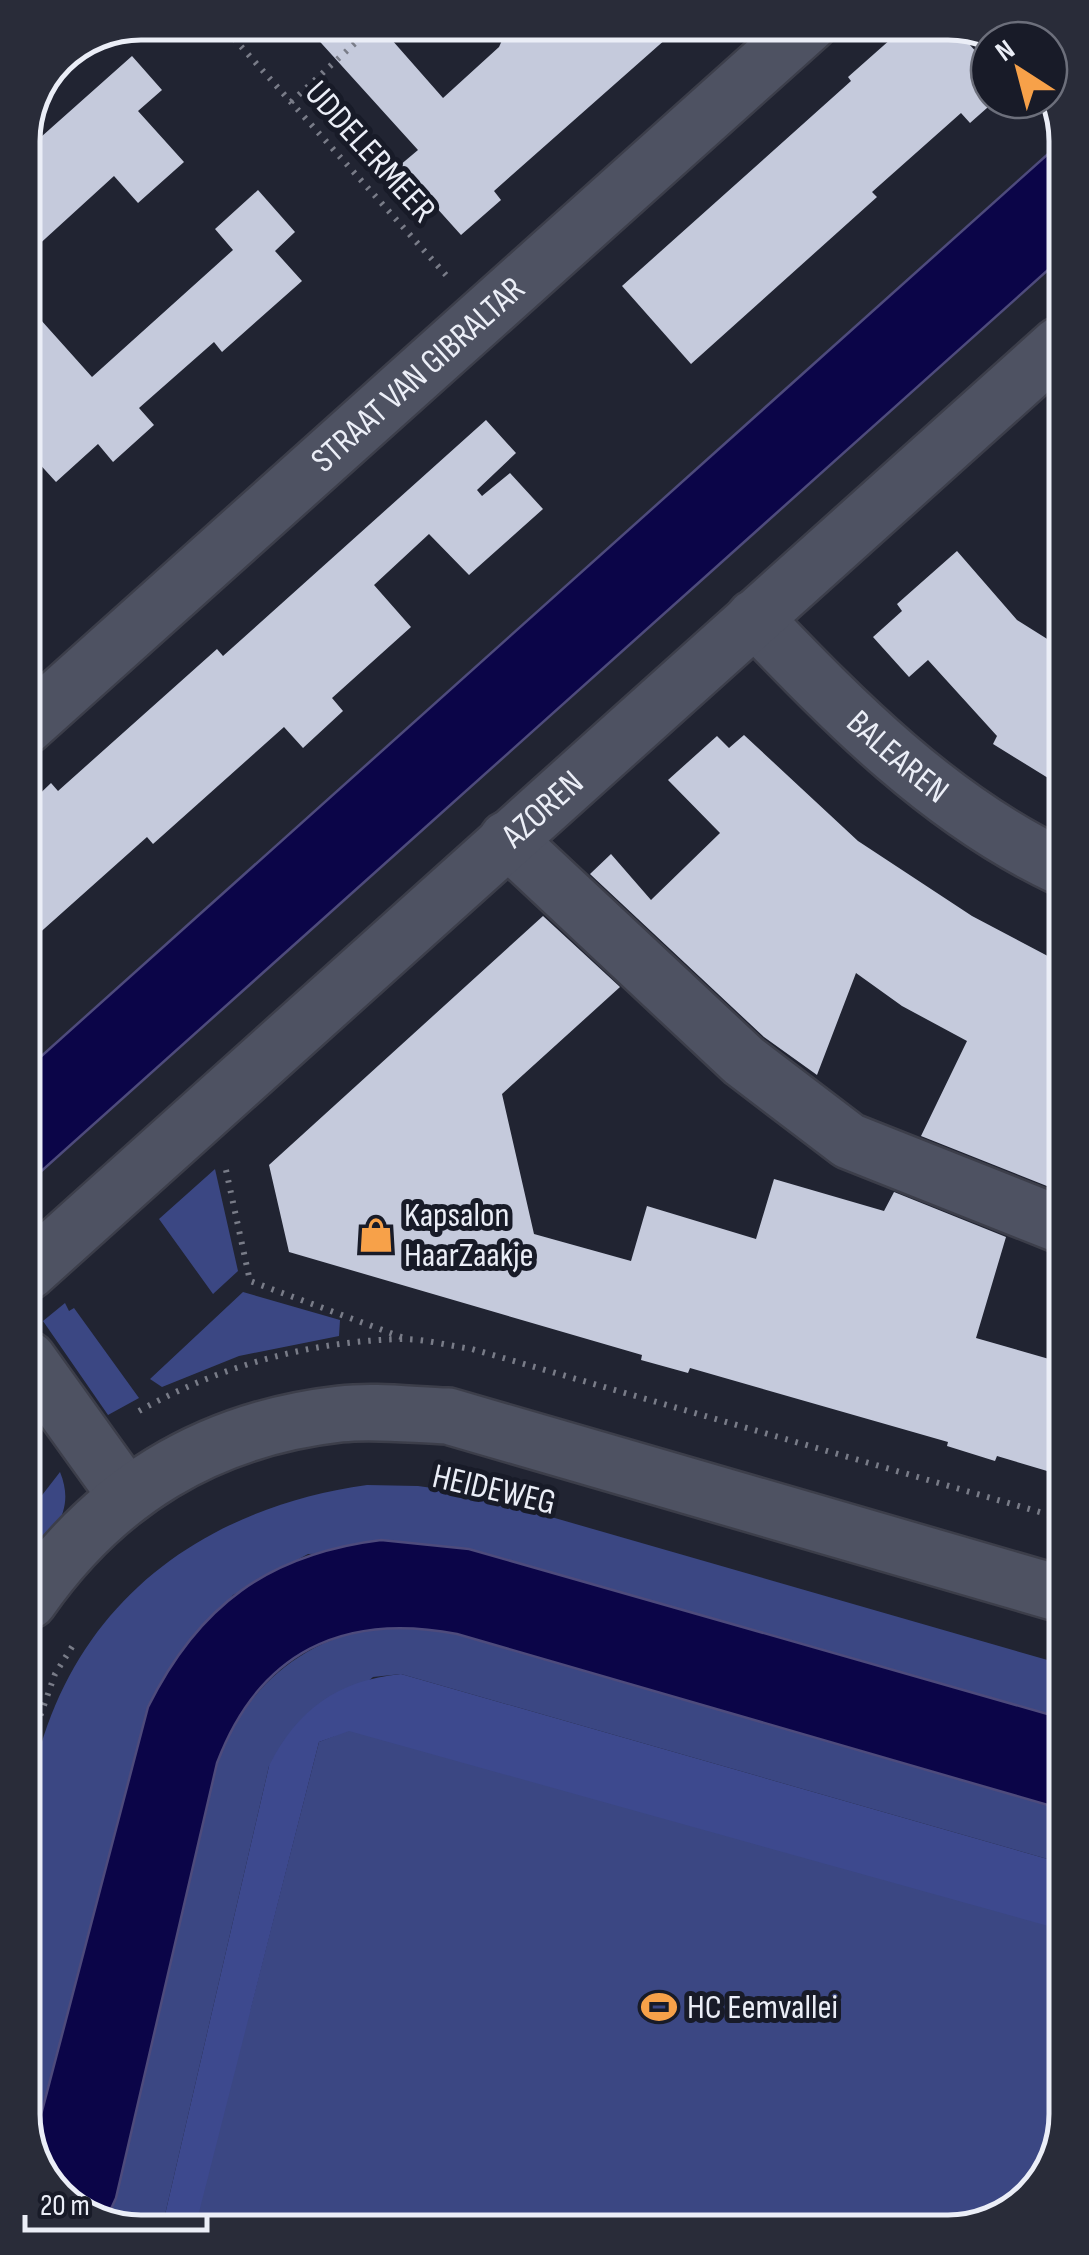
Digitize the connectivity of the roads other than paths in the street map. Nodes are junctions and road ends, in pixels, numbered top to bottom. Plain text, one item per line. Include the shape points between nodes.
1 (791, 40) edge
2 (1049, 354) edge
3 (754, 618) junction
4 (40, 714) edge
5 (507, 839) junction
6 (1049, 860) edge
7 (1049, 1221) edge
8 (40, 1261) edge
9 (40, 1376) edge
10 (125, 1494) junction
11 (40, 1587) edge
12 (1049, 1591) edge

1 - 4 street, STRAAT VAN GIBRALTAR
2 - 3 street, AZOREN
3 - 5 street, AZOREN
3 - 6 street, BALEAREN via 923,781
5 - 7 street via 744,1061 849,1141
5 - 8 street, AZOREN
9 - 10 street
10 - 11 street, HEIDEWEG
10 - 12 street, HEIDEWEG via 229,1439 287,1422 344,1413 448,1416

